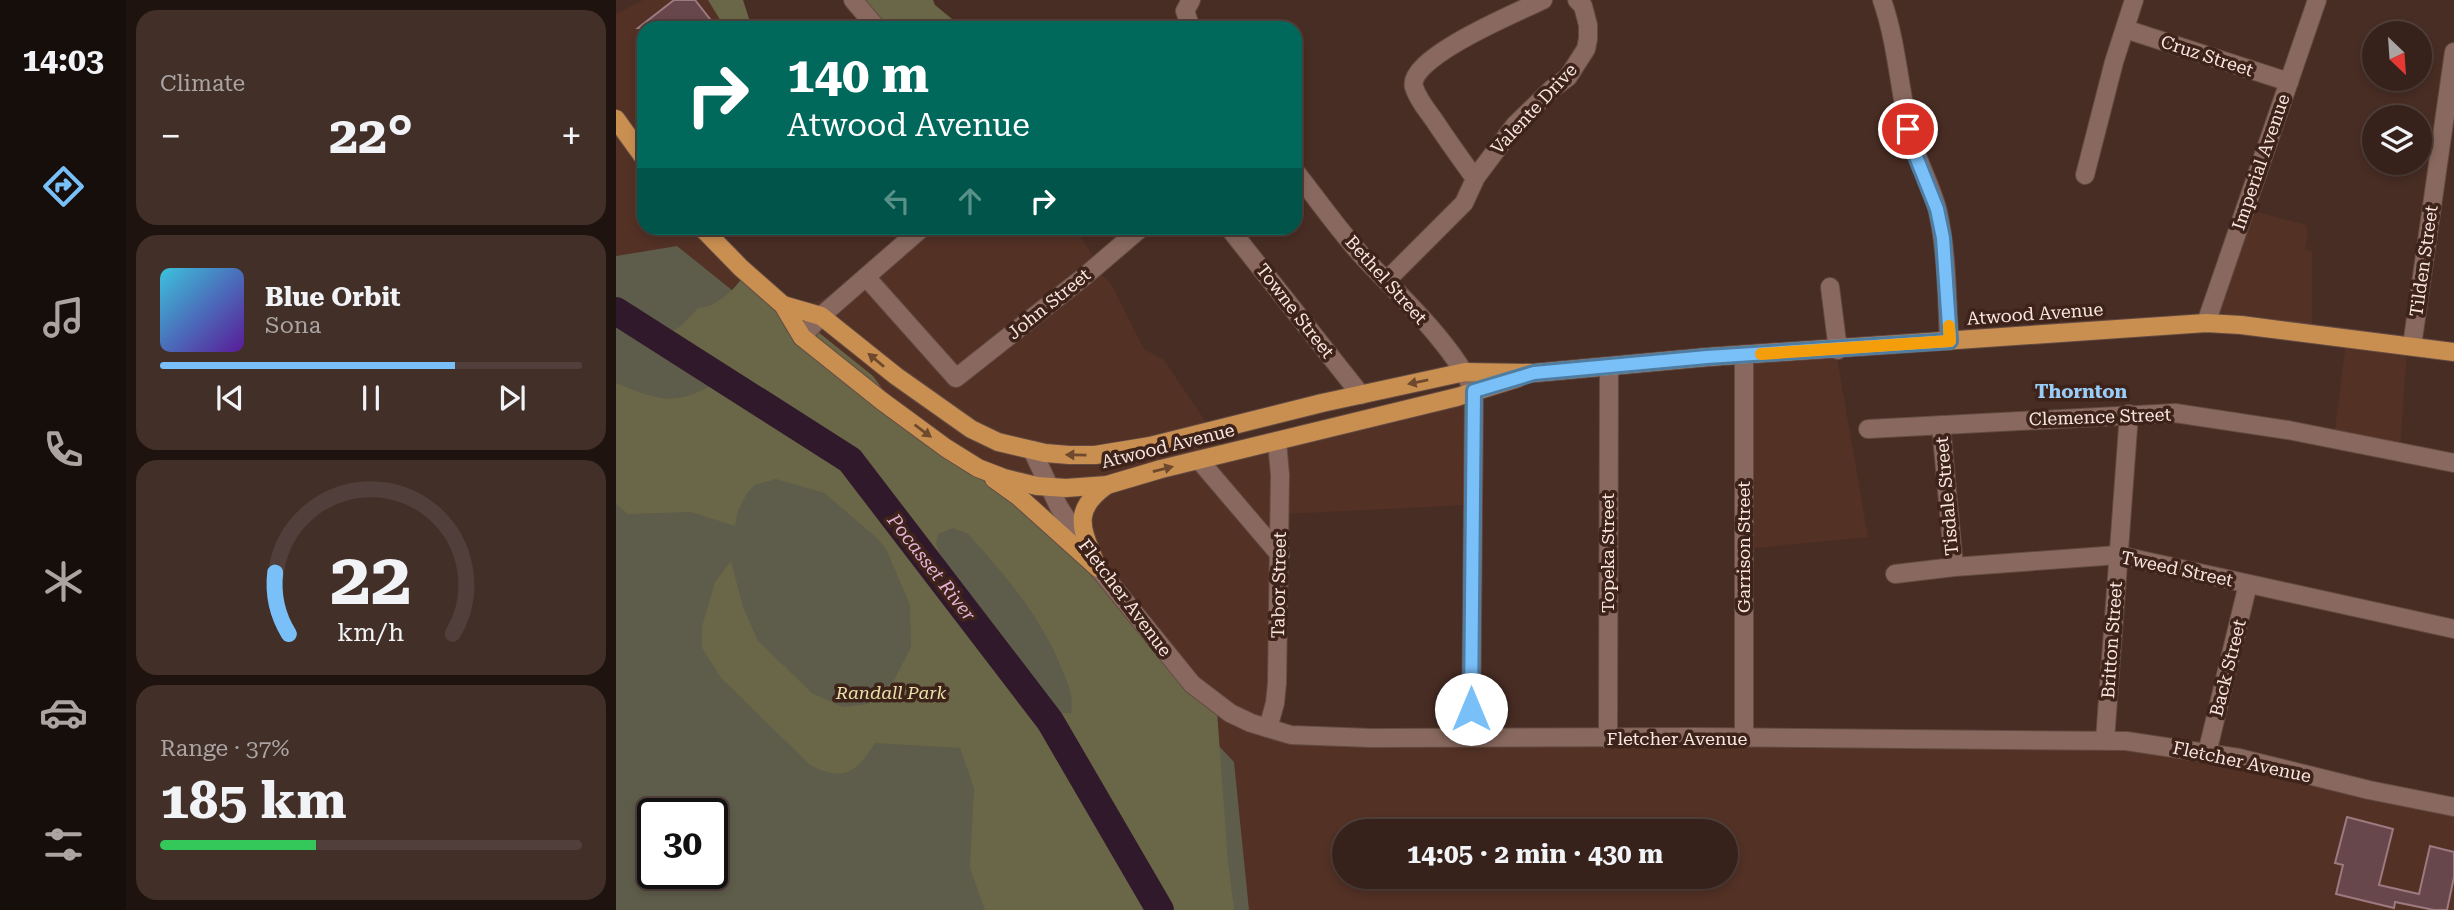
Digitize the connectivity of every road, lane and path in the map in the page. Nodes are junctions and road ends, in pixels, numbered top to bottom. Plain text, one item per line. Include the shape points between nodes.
1 (853, 0) edge
2 (1543, 0) edge
3 (1577, 0) edge
4 (1882, 0) edge
5 (2134, 0) edge
6 (2316, 0) edge
7 (871, 21) edge
8 (2125, 29) junction
9 (2454, 51) edge
10 (2289, 82) junction
11 (616, 119) edge
12 (637, 148) edge
13 (2085, 175) dead end
14 (1476, 177) junction
15 (1302, 180) edge
16 (709, 235) edge
17 (914, 235) edge
18 (1133, 235) edge
19 (1235, 235) edge
20 (866, 277) junction
21 (1387, 280) junction
22 (1830, 287) dead end
23 (783, 305) junction
24 (821, 316) junction
25 (2206, 323) junction
26 (802, 337) junction
27 (1950, 341) junction
28 (2412, 346) junction
29 (1838, 350) junction
30 (2454, 352) edge
31 (1744, 355) junction
32 (1609, 367) junction
33 (1465, 372) junction
34 (1534, 373) junction
35 (1474, 391) junction
36 (1361, 395) junction
37 (2129, 414) junction
38 (1941, 425) junction
39 (1868, 429) dead end
40 (1277, 441) junction
41 (1032, 450) junction
42 (1199, 460) junction
43 (2454, 463) edge
44 (978, 468) junction
45 (1107, 485) junction
46 (1049, 487) junction
47 (1280, 555) junction
48 (2118, 555) junction
49 (1954, 567) junction
50 (1098, 568) junction
51 (1895, 574) dead end
52 (2248, 584) junction
53 (2454, 629) edge
54 (1268, 728) junction
55 (1471, 737) junction
56 (1744, 738) junction
57 (1608, 739) junction
58 (2105, 740) junction
59 (2207, 753) junction
60 (2454, 807) edge

1 - 7 street
2 - 14 street via 1429,59 1415,79 1420,100
3 - 14 street, Valente Drive via 1588,25 1586,50 1568,77 1515,125
4 - 27 street via 1908,129 1935,201 1943,238
5 - 8 street
6 - 10 street, Imperial Avenue
8 - 10 street, Cruz Street
8 - 13 street
9 - 28 street, Tilden Street
10 - 25 street, Imperial Avenue
11 - 12 main road
14 - 21 street, Valente Drive via 1464,204
15 - 21 street, Bethel Street
16 - 23 main road, Atwood Avenue
17 - 20 street
18 - 20 street, John Street via 956,378
19 - 36 street, Towne Street
20 - 24 street
21 - 33 street, Bethel Street
22 - 29 street
23 - 24 main road, Atwood Avenue
23 - 26 main road, Atwood Avenue
24 - 26 street
41 -> 24 main road, Atwood Avenue via 998,442 971,429
25 - 27 main road, Atwood Avenue
25 - 28 main road, Atwood Avenue
26 -> 44 main road, Atwood Avenue
27 - 29 main road, Atwood Avenue
28 - 30 main road, Atwood Avenue
29 - 31 main road, Atwood Avenue
31 - 32 main road, Atwood Avenue
31 - 56 street, Garrison Street
32 - 34 main road, Atwood Avenue
32 - 57 street, Topeka Street
33 - 34 main road, Atwood Avenue
33 - 35 street, Bethel Street
33 -> 36 main road, Atwood Avenue
34 - 35 main road, Atwood Avenue
35 - 40 main road, Atwood Avenue
35 - 55 street
36 -> 41 main road, Atwood Avenue via 1150,446 1095,455
37 - 38 street, Clemence Street
37 - 43 street, Clemence Street via 2175,413 2288,430
37 - 48 street, Britton Street
38 - 39 street, Clemence Street
38 - 49 street, Tisdale Street
40 - 42 main road, Atwood Avenue
40 - 47 street, Tabor Street
41 - 46 street, Fletcher Avenue
45 -> 42 main road, Atwood Avenue
42 - 47 street
44 - 46 main road, Atwood Avenue
44 - 50 main road via 1019,497
45 - 46 main road, Atwood Avenue
45 - 50 main road via 1084,506 1082,522
46 - 50 street, Fletcher Avenue
47 - 54 street, Tabor Street via 1277,683
48 - 49 street, Tweed Street
48 - 52 street, Tweed Street
48 - 58 street, Britton Street
49 - 51 street, Tweed Street
50 - 54 street, Fletcher Avenue via 1192,684 1230,713
52 - 53 street, Tweed Street
52 - 59 street, Back Street
54 - 55 street, Fletcher Avenue via 1352,738
55 - 57 street, Fletcher Avenue
56 - 57 street, Fletcher Avenue
56 - 58 street, Fletcher Avenue
58 - 59 street, Fletcher Avenue
59 - 60 street, Fletcher Avenue

